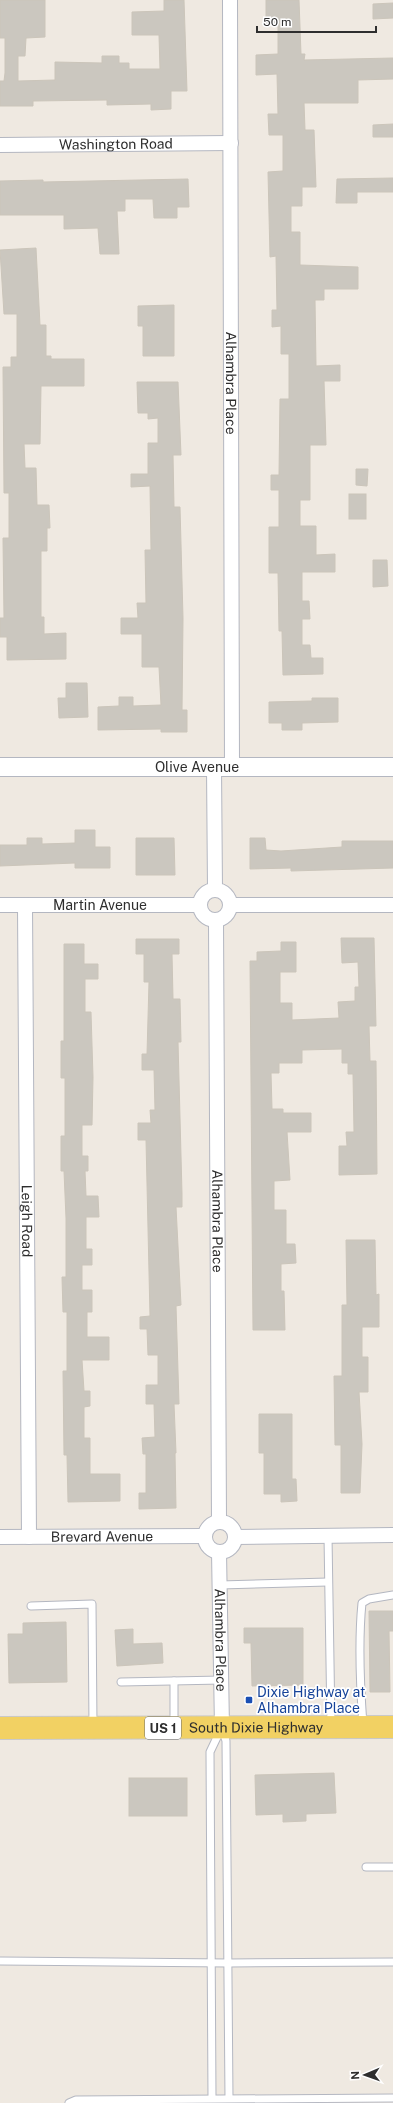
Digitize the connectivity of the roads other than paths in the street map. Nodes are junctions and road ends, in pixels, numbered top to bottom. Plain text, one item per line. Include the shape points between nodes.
1 (230, 0) edge
2 (231, 143) junction
3 (0, 145) edge
4 (0, 767) edge
5 (223, 767) junction
6 (393, 768) edge
7 (215, 890) junction
8 (0, 905) edge
9 (25, 905) junction
10 (199, 905) junction
11 (231, 905) junction
12 (393, 905) edge
13 (216, 921) junction
14 (219, 1521) junction
15 (393, 1535) edge
16 (204, 1536) junction
17 (328, 1536) junction
18 (29, 1537) junction
19 (235, 1537) junction
20 (0, 1538) edge
21 (219, 1552) junction
22 (328, 1582) junction
23 (220, 1585) junction
24 (393, 1595) edge
25 (31, 1606) dead end
26 (222, 1680) junction
27 (174, 1681) junction
28 (122, 1682) dead end
29 (331, 1727) junction
30 (363, 1727) junction
31 (393, 1727) edge
32 (0, 1728) edge
33 (93, 1728) junction
34 (174, 1728) junction
35 (222, 1728) junction
36 (366, 1867) dead end
37 (393, 1867) edge
38 (0, 1961) edge
39 (393, 1962) edge
40 (211, 1963) junction
41 (230, 1963) junction
42 (212, 2098) junction
43 (230, 2098) junction
44 (393, 2098) edge
45 (69, 2103) edge

1 - 2 street, Alhambra Place
2 - 3 street, Washington Road
2 - 5 street, Alhambra Place
4 - 5 street, Olive Avenue
5 - 6 street, Olive Avenue
5 - 7 street, Alhambra Place
7 - 10 street via 202,896
7 - 11 street via 228,896
8 - 9 street, Martin Avenue
9 - 10 street, Martin Avenue
9 - 18 street, Leigh Road
10 - 13 street via 204,917
11 - 12 street
11 - 13 street via 224,918
13 - 14 street, Alhambra Place
14 - 16 street via 207,1527
14 - 19 street via 232,1527
15 - 17 street
16 - 18 street, Brevard Avenue
16 - 21 street via 207,1546
17 - 19 street
17 - 22 lane
18 - 20 street, Brevard Avenue
19 - 21 street via 229,1550
21 - 23 street, Alhambra Place
22 - 23 lane
22 - 29 lane
23 - 26 street, Alhambra Place
24 - 30 lane via 369,1599 362,1603 360,1681
25 - 33 lane via 92,1604
26 - 27 lane
26 - 35 street, Alhambra Place
27 - 28 lane
27 - 34 lane
29 - 30 main road, South Dixie Highway / US 1
29 - 35 main road, South Dixie Highway / US 1
30 - 31 main road, South Dixie Highway / US 1
32 - 33 main road, South Dixie Highway / US 1
33 - 34 main road, South Dixie Highway / US 1
34 - 35 main road, South Dixie Highway / US 1
35 - 40 lane via 210,1752
35 - 41 lane via 226,1742
36 - 37 lane
38 - 40 lane
39 - 41 lane
40 - 41 lane
40 - 42 lane
41 - 43 lane
42 - 43 lane
42 - 45 lane via 76,2100
43 - 44 lane

